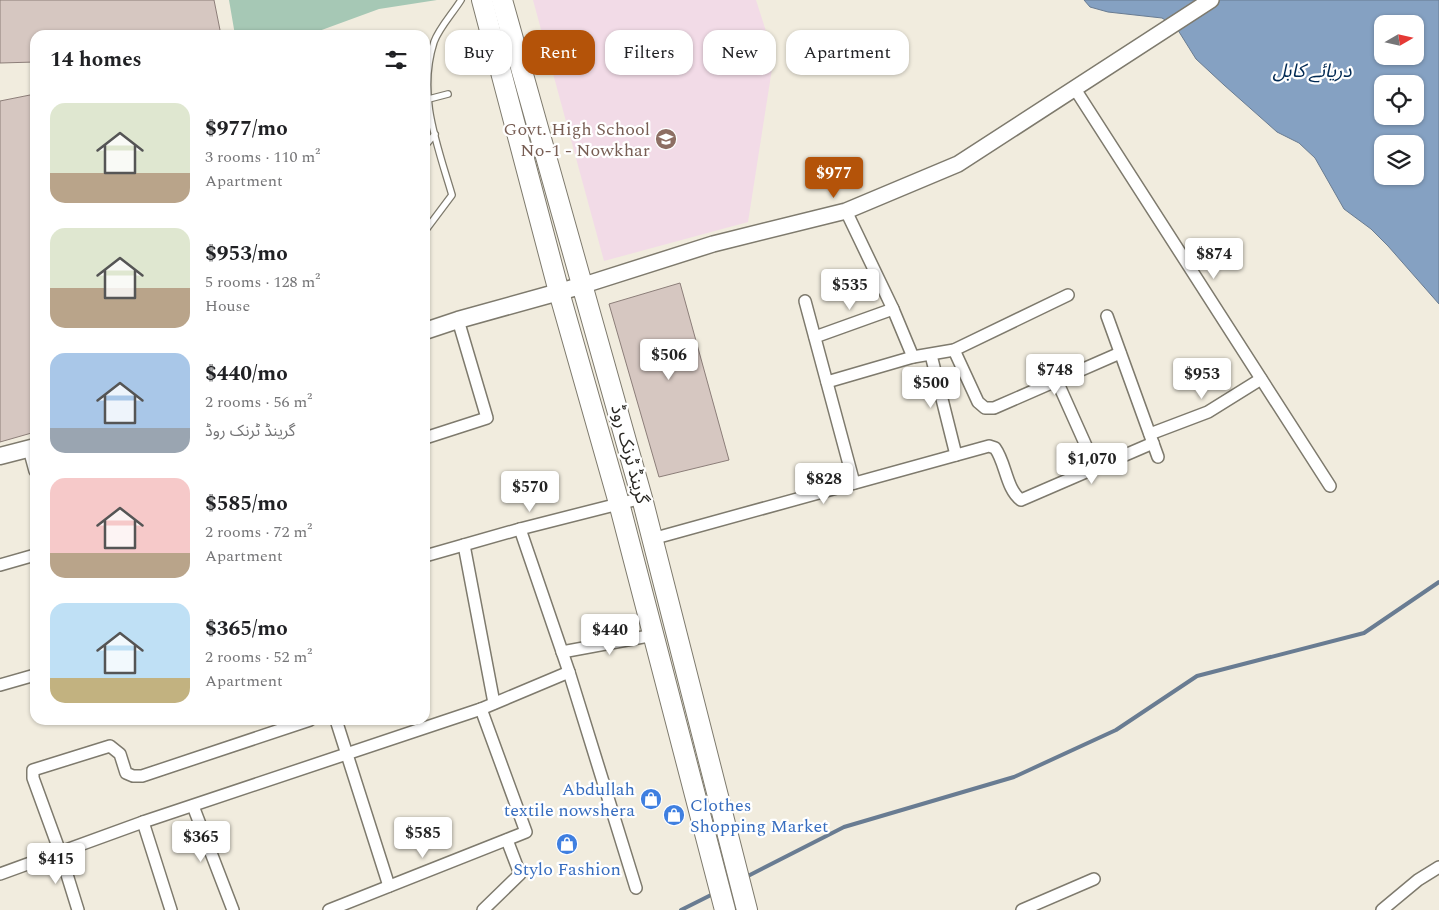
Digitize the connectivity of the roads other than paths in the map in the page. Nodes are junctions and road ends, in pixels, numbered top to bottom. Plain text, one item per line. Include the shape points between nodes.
1 (461, 0) edge
2 (482, 0) edge
3 (502, 0) edge
4 (1211, 0) edge
5 (430, 70) edge
6 (1075, 89) junction
7 (448, 94) dead end
8 (430, 99) edge
9 (430, 115) edge
10 (435, 134) junction
11 (430, 140) edge
12 (846, 211) junction
13 (430, 224) edge
14 (584, 285) junction
15 (559, 292) junction
16 (1068, 295) dead end
17 (805, 301) dead end
18 (893, 309) junction
19 (1107, 316) dead end
20 (458, 320) junction
21 (430, 330) edge
22 (815, 337) junction
23 (954, 350) junction
24 (1120, 353) junction
25 (931, 355) junction
26 (913, 357) junction
27 (1261, 379) junction
28 (1057, 381) junction
29 (827, 382) junction
30 (430, 436) edge
31 (1151, 438) junction
32 (30, 448) edge
33 (0, 456) edge
34 (956, 456) junction
35 (1158, 457) dead end
36 (1096, 468) junction
37 (854, 484) junction
38 (1330, 486) dead end
39 (642, 498) junction
40 (619, 503) junction
41 (520, 529) junction
42 (652, 539) junction
43 (464, 545) junction
44 (430, 555) edge
45 (30, 556) edge
46 (0, 565) edge
47 (654, 635) junction
48 (562, 652) junction
49 (569, 672) junction
50 (30, 676) edge
51 (0, 685) edge
52 (494, 703) junction
53 (481, 709) junction
54 (430, 721) edge
55 (295, 725) edge
56 (337, 725) edge
57 (414, 725) edge
58 (345, 753) junction
59 (193, 806) junction
60 (143, 822) junction
61 (507, 840) junction
62 (60, 852) junction
63 (1439, 867) edge
64 (0, 874) edge
65 (1094, 879) dead end
66 (389, 886) junction
67 (636, 888) dead end
68 (78, 910) edge
69 (171, 910) edge
70 (233, 910) edge
71 (329, 910) edge
72 (483, 910) edge
73 (725, 910) edge
74 (746, 910) edge
75 (1022, 910) edge
76 (1382, 910) edge

1 - 5 lane via 434,41
2 - 15 highway, گرینڈ ٹرنک روڈ
3 - 14 highway, گرینڈ ٹرنک روڈ
4 - 6 street
6 - 12 street via 958,164
6 - 27 street
7 - 8 lane
9 - 10 lane
10 - 11 lane
10 - 13 lane via 452,195
12 - 14 street via 713,244
12 - 18 street
14 - 15 main road
14 - 39 highway, گرینڈ ٹرنک روڈ
15 - 20 main road
15 - 40 highway, گرینڈ ٹرنک روڈ
16 - 23 street
17 - 22 street
18 - 22 street
18 - 26 street
19 - 24 street
20 - 21 main road
20 - 30 street via 487,418
22 - 29 street
23 - 25 street
23 - 28 street via 978,402 985,408 994,408
24 - 28 street
24 - 31 street
25 - 26 street
25 - 34 street
26 - 29 street
27 - 31 street via 1208,412
27 - 38 street
28 - 36 street
29 - 37 street
31 - 35 street
31 - 36 street
32 - 33 main road
34 - 36 street via 989,446 995,448 1015,495 1021,500
34 - 37 street
37 - 42 street
39 - 40 street
39 - 42 highway, گرینڈ ٹرنک روڈ
40 - 41 street
40 - 47 highway, گرینڈ ٹرنک روڈ
41 - 43 street
41 - 48 street
42 - 74 highway, گرینڈ ٹرنک روڈ
43 - 44 street
43 - 52 street
45 - 46 street
47 - 48 street
47 - 73 highway, گرینڈ ٹرنک روڈ
48 - 49 street
49 - 52 street
49 - 67 street
50 - 51 street
52 - 53 street
53 - 54 street
53 - 61 street via 526,832
55 - 62 street via 142,776 126,773 120,754 110,746 33,770 33,778
56 - 58 street
57 - 58 street
58 - 59 street
58 - 66 street
59 - 60 street
59 - 70 street
60 - 62 street
60 - 69 street
61 - 66 street
61 - 72 street via 520,874
62 - 64 street
62 - 68 street
63 - 76 street
65 - 75 street
66 - 71 street

